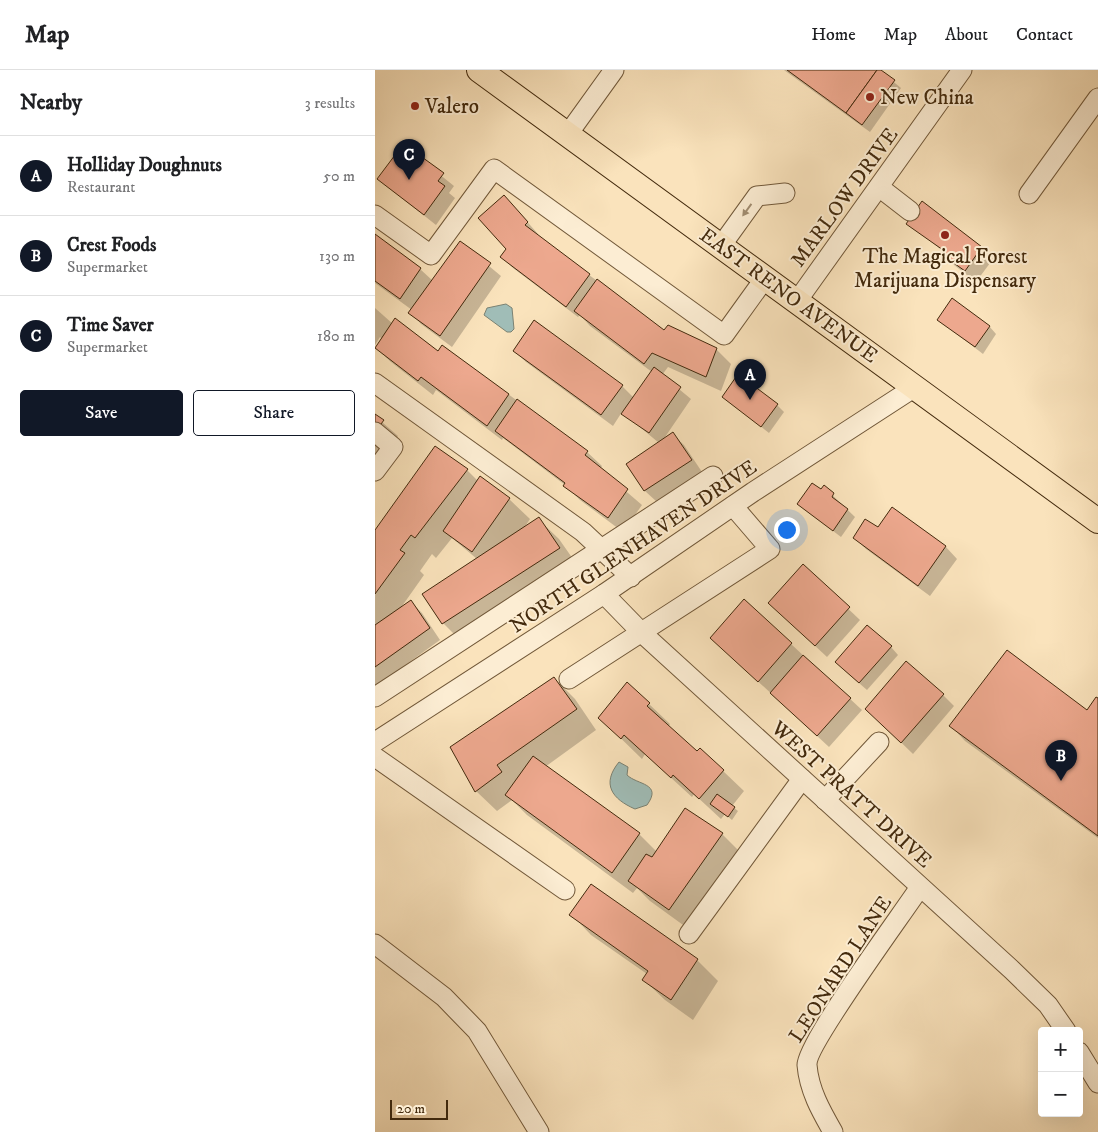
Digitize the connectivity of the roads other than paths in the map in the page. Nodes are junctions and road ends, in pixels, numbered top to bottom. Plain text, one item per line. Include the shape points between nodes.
1 (479, 70) edge
2 (615, 70) edge
3 (962, 70) edge
4 (1098, 98) edge
5 (568, 134) junction
6 (879, 187) junction
7 (785, 193) dead end
8 (1029, 194) dead end
9 (910, 211) dead end
10 (375, 215) edge
11 (721, 246) junction
12 (765, 278) junction
13 (797, 301) junction
14 (375, 383) edge
15 (915, 387) junction
16 (375, 432) edge
17 (375, 471) edge
18 (713, 476) dead end
19 (733, 506) junction
20 (1098, 521) edge
21 (600, 548) junction
22 (631, 577) junction
23 (604, 594) junction
24 (640, 631) junction
25 (569, 679) dead end
26 (375, 697) edge
27 (375, 742) edge
28 (879, 742) dead end
29 (375, 757) edge
30 (802, 779) junction
31 (825, 800) junction
32 (920, 887) junction
33 (565, 890) dead end
34 (689, 934) dead end
35 (375, 944) edge
36 (1063, 1027) edge
37 (1083, 1058) edge
38 (1097, 1078) edge
39 (539, 1132) edge
40 (833, 1132) edge

1 - 5 main road, EAST RENO AVENUE
2 - 5 street
3 - 6 street, MARLOW DRIVE
4 - 8 street
5 - 11 main road, EAST RENO AVENUE
6 - 9 street
6 - 13 street, MARLOW DRIVE
7 -> 11 street via 757,196
10 - 12 street via 431,255 494,169 723,335
11 - 12 main road, EAST RENO AVENUE
12 - 13 main road, EAST RENO AVENUE
13 - 15 main road, EAST RENO AVENUE
14 - 21 street via 583,532
15 - 19 street, NORTH GLENHAVEN DRIVE
15 - 20 main road, EAST RENO AVENUE
16 - 17 street via 393,447
18 - 21 street
19 - 22 street, NORTH GLENHAVEN DRIVE
19 - 24 street via 770,549
21 - 22 street
21 - 26 street
22 - 23 street, NORTH GLENHAVEN DRIVE
23 - 24 street, WEST PRATT DRIVE
23 - 27 street, NORTH GLENHAVEN DRIVE
24 - 25 street
24 - 30 street, WEST PRATT DRIVE
28 - 31 street
29 - 33 street
30 - 31 street, WEST PRATT DRIVE
30 - 34 street
31 - 32 street, WEST PRATT DRIVE
32 - 36 street, WEST PRATT DRIVE via 1048,1004
32 - 40 street, LEONARD LANE via 822,1030 807,1063 814,1098
35 - 39 street via 444,997 477,1031
37 - 38 street

